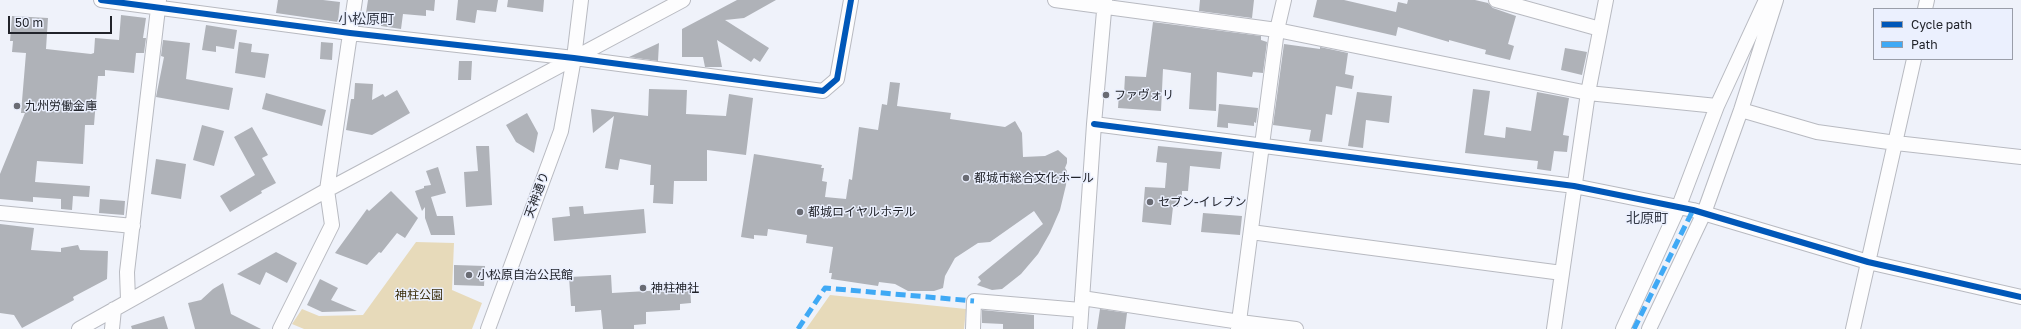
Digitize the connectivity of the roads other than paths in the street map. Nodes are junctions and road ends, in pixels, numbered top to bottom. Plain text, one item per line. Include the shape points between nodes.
1 (101, 0) edge
2 (355, 0) edge
3 (581, 0) edge
4 (683, 0) edge
5 (851, 0) edge
6 (1055, 0) edge
7 (1284, 0) edge
8 (1496, 0) edge
9 (1606, 0) edge
10 (1766, 0) edge
11 (1776, 0) edge
12 (158, 4) edge
13 (1105, 4) edge
14 (1600, 29) junction
15 (1277, 30) junction
16 (350, 32) junction
17 (574, 58) junction
18 (1914, 60) edge
19 (1588, 93) junction
20 (1717, 106) junction
21 (1741, 110) junction
22 (1094, 124) junction
23 (1896, 143) junction
24 (1262, 146) junction
25 (2021, 157) edge
26 (1574, 186) junction
27 (327, 190) junction
28 (1679, 206) junction
29 (0, 213) edge
30 (1704, 213) junction
31 (133, 226) junction
32 (1251, 232) junction
33 (1868, 262) junction
34 (1562, 272) junction
35 (2021, 297) edge
36 (128, 300) junction
37 (1082, 304) junction
38 (114, 309) junction
39 (1239, 326) edge
40 (78, 329) edge
41 (112, 329) edge
42 (280, 329) edge
43 (488, 329) edge
44 (973, 329) edge
45 (1080, 329) edge
46 (1296, 329) edge
47 (1554, 329) edge
48 (1623, 329) edge
49 (1649, 329) edge
50 (1853, 329) edge

1 - 12 street
2 - 16 street
3 - 17 street, 天神通り
4 - 17 street
5 - 17 street via 837,79 823,91
6 - 13 street
7 - 15 street
8 - 14 street
9 - 14 street
10 - 20 street
11 - 21 street
12 - 16 street
12 - 31 street
13 - 15 street
13 - 22 street
14 - 19 street
15 - 19 street
15 - 24 street
16 - 17 street
16 - 27 street
17 - 27 street
17 - 43 street, 天神通り via 561,131
18 - 23 street
19 - 20 street
19 - 26 street
20 - 28 street
21 - 23 street via 1817,132
21 - 30 street
22 - 24 street
22 - 37 street
23 - 25 street
23 - 33 street
24 - 26 street
24 - 32 street
26 - 28 street
26 - 34 street
27 - 36 street
27 - 42 street via 332,225
28 - 30 street
28 - 48 street
29 - 31 street
30 - 33 street
30 - 49 street
31 - 36 street via 127,272
32 - 34 street
32 - 39 street
33 - 35 street
33 - 50 street
34 - 47 street
36 - 38 street
37 - 39 street
37 - 44 street via 974,301
37 - 45 street
38 - 40 street
38 - 41 street
39 - 46 street

